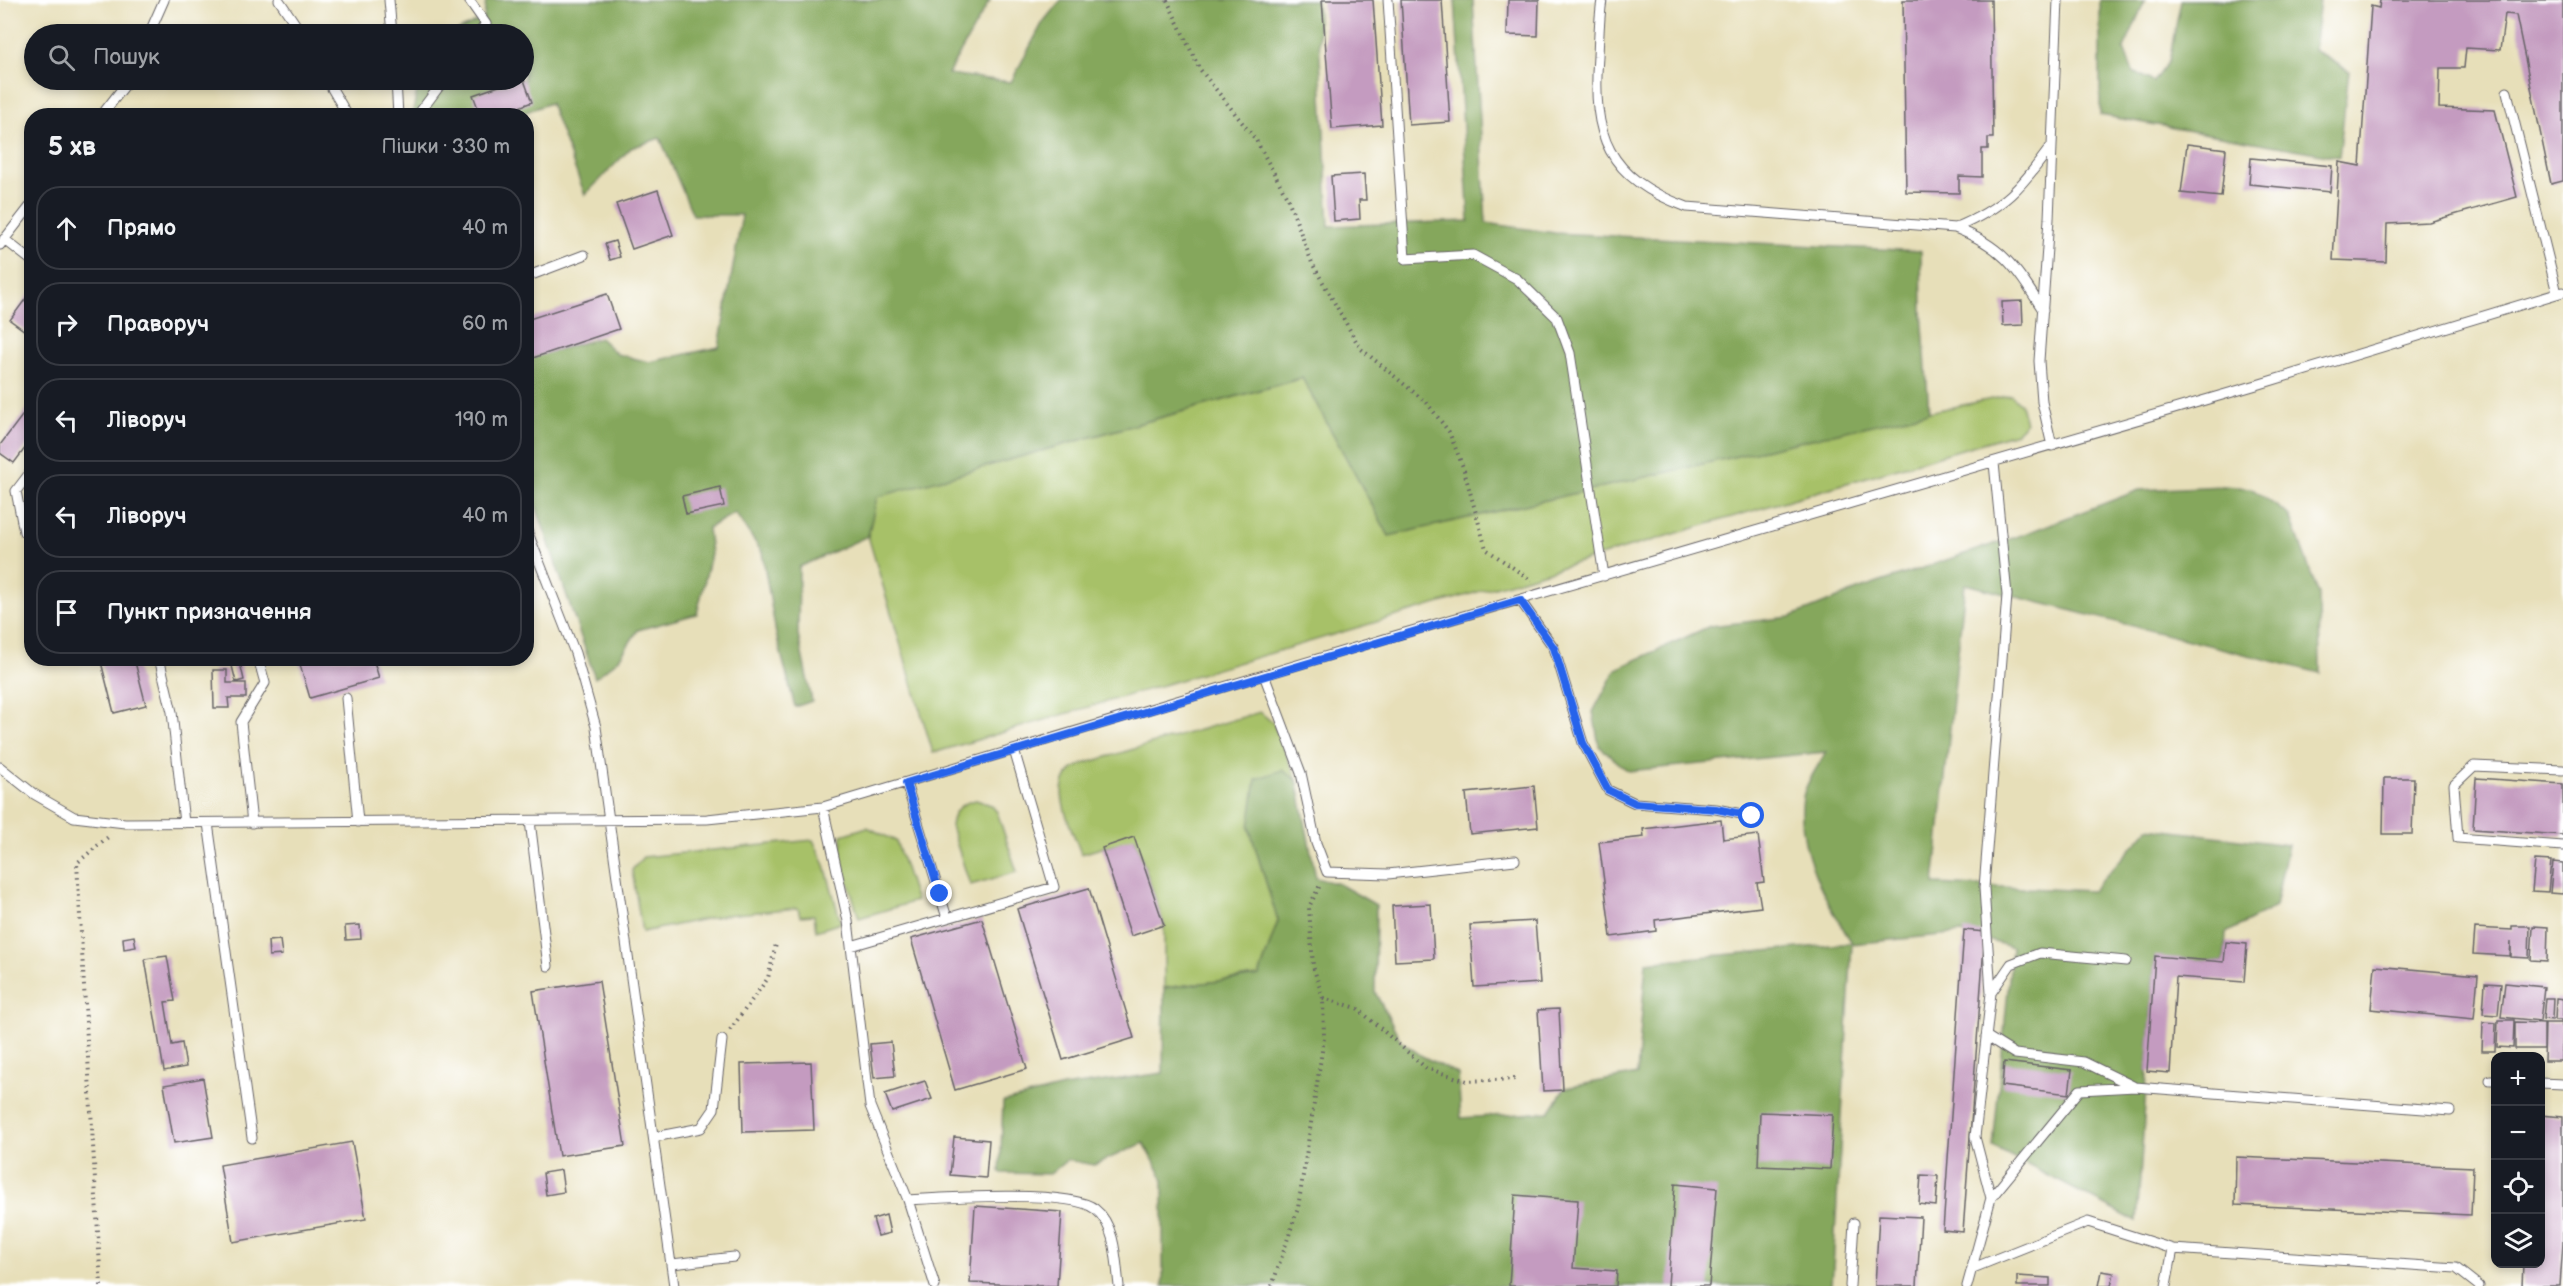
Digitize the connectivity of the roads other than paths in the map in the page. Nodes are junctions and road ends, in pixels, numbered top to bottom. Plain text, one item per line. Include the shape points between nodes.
1 (164, 0) edge
2 (279, 0) edge
3 (389, 0) edge
4 (469, 0) edge
5 (1388, 0) edge
6 (1602, 0) edge
7 (2058, 0) edge
8 (153, 24) edge
9 (295, 24) edge
10 (391, 24) edge
11 (486, 24) edge
12 (121, 90) edge
13 (333, 90) edge
14 (397, 90) edge
15 (436, 90) edge
16 (2507, 92) dead end
17 (107, 108) edge
18 (343, 108) edge
19 (398, 108) edge
20 (423, 108) edge
21 (2052, 145) junction
22 (24, 214) edge
23 (1955, 228) junction
24 (2, 242) edge
25 (584, 255) dead end
26 (24, 256) edge
27 (534, 275) edge
28 (2560, 292) edge
29 (2043, 310) junction
30 (2052, 446) junction
31 (1994, 463) junction
32 (24, 480) edge
33 (24, 532) dead end
34 (534, 548) edge
35 (1604, 576) junction
36 (1520, 600) junction
37 (161, 666) edge
38 (260, 666) edge
39 (1264, 675) junction
40 (346, 698) dead end
41 (1014, 750) junction
42 (0, 767) edge
43 (2563, 770) edge
44 (906, 783) junction
45 (823, 807) junction
46 (1752, 816) dead end
47 (530, 821) junction
48 (610, 821) junction
49 (358, 822) junction
50 (184, 823) junction
51 (208, 823) junction
52 (252, 823) junction
53 (2563, 846) edge
54 (1515, 860) dead end
55 (947, 918) junction
56 (851, 946) junction
57 (2126, 961) dead end
58 (548, 966) dead end
59 (1991, 993) junction
60 (1986, 1036) junction
61 (722, 1040) road end
62 (2545, 1083) edge
63 (2563, 1084) edge
64 (2135, 1087) junction
65 (2450, 1111) dead end
66 (654, 1137) junction
67 (252, 1138) dead end
68 (1991, 1198) junction
69 (908, 1200) junction
70 (1854, 1223) dead end
71 (2174, 1249) junction
72 (734, 1257) dead end
73 (672, 1264) junction
74 (1972, 1268) junction
75 (674, 1286) edge
76 (935, 1286) edge
77 (1119, 1286) edge
78 (1850, 1286) edge
79 (1967, 1286) edge
80 (2166, 1286) edge
81 (2479, 1286) edge

1 - 8 lane
2 - 9 lane
3 - 10 lane
4 - 11 lane
5 - 35 lane via 1406,259 1473,255 1517,279 1557,318 1570,353
6 - 23 lane via 1595,93 1600,129 1612,156 1635,181 1687,207
7 - 21 lane
12 - 17 lane
13 - 18 lane
14 - 19 lane
15 - 20 lane
16 - 28 lane
21 - 23 lane via 2021,188 1987,215
21 - 29 lane
22 - 24 lane
23 - 29 lane via 2002,252
24 - 26 lane
25 - 27 lane
28 - 30 lane
29 - 30 lane via 2039,361 2042,402
30 - 31 lane
31 - 35 lane
31 - 59 lane via 2007,595 1984,888
32 - 33 lane via 16,491
34 - 48 lane via 575,652 596,727
35 - 36 lane
36 - 39 lane
36 - 46 lane via 1554,648 1583,743 1608,790 1635,803
37 - 50 lane via 172,712
38 - 52 lane via 265,683 241,722
39 - 41 lane
39 - 54 lane via 1302,773 1316,843 1327,872 1388,874
40 - 49 lane
41 - 44 lane
41 - 55 lane via 1054,887
42 - 50 lane via 34,794 74,817 125,823
43 - 53 lane via 2474,766 2454,784 2458,838
44 - 45 lane
44 - 55 lane
45 - 48 lane via 752,816
45 - 56 lane
47 - 48 lane
47 - 49 lane
47 - 58 lane
48 - 66 lane
49 - 52 lane
50 - 51 lane
51 - 52 lane
51 - 67 lane
55 - 56 lane
56 - 69 lane via 870,1106
57 - 59 lane via 2040,953 2011,964
59 - 60 lane
60 - 64 lane via 2015,1054 2084,1062
60 - 68 lane via 1975,1137
61 - 66 lane via 714,1109 701,1128
62 - 63 lane
64 - 65 lane
64 - 68 lane via 2079,1090
66 - 73 lane
68 - 74 lane
69 - 76 lane
69 - 77 lane via 981,1196 1076,1201 1095,1209 1109,1229
70 - 78 lane
71 - 74 lane via 2088,1222
71 - 80 lane
71 - 81 lane via 2456,1268
72 - 73 lane
73 - 75 lane
74 - 79 lane

